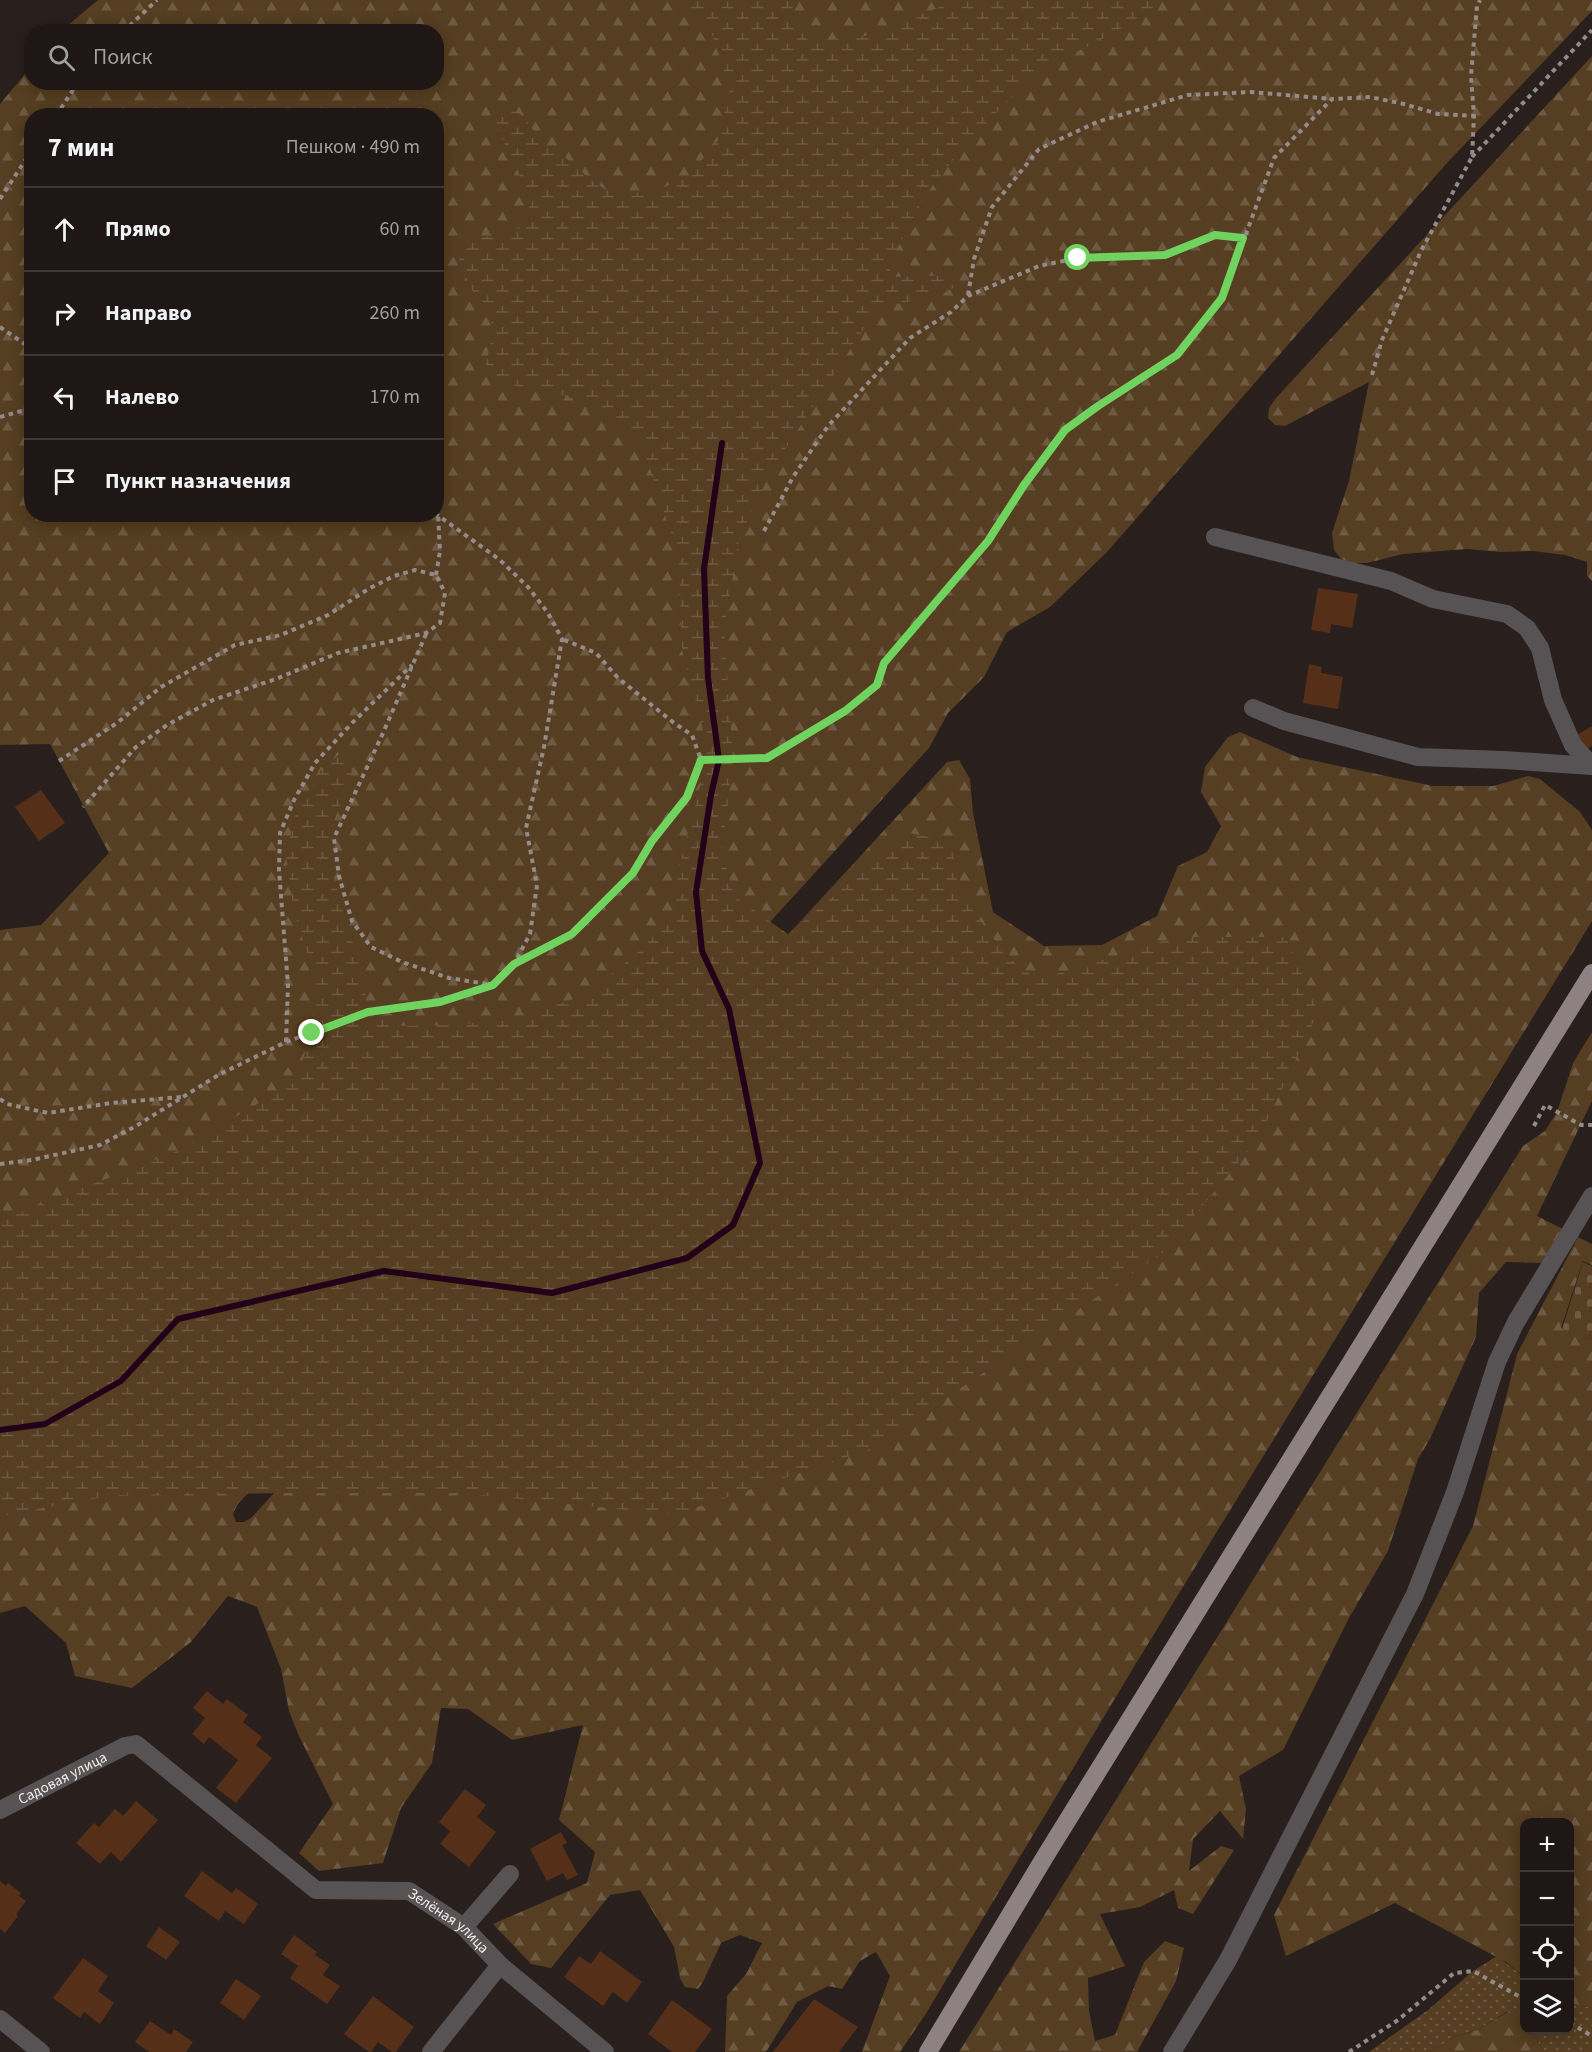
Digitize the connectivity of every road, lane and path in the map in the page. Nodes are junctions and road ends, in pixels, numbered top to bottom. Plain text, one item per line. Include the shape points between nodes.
1 (156, 0) edge
2 (1480, 0) edge
3 (131, 24) edge
4 (1592, 30) edge
5 (73, 90) edge
6 (1332, 99) junction
7 (61, 108) edge
8 (1474, 116) junction
9 (1472, 157) junction
10 (24, 162) edge
11 (0, 199) edge
12 (1243, 238) junction
13 (968, 296) junction
14 (0, 327) edge
15 (24, 344) edge
16 (1372, 375) dead end
17 (24, 410) edge
18 (0, 417) edge
19 (444, 519) edge
20 (438, 522) edge
21 (764, 531) dead end
22 (1215, 537) dead end
23 (435, 575) junction
24 (426, 633) junction
25 (562, 639) junction
26 (413, 664) junction
27 (1253, 708) dead end
28 (701, 760) junction
29 (59, 761) dead end
30 (83, 807) dead end
31 (514, 964) junction
32 (1592, 973) edge
33 (493, 985) junction
34 (286, 1042) junction
35 (183, 1097) junction
36 (0, 1099) edge
37 (1592, 1125) edge
38 (1534, 1126) dead end
39 (0, 1164) edge
40 (1592, 1196) edge
41 (125, 1746) joint
42 (0, 1810) edge
43 (510, 1874) dead end
44 (464, 1928) junction
45 (500, 1965) junction
46 (1520, 1997) edge
47 (0, 2019) edge
48 (1574, 2026) edge
49 (1592, 2036) edge
50 (41, 2052) edge
51 (431, 2052) edge
52 (605, 2052) edge
53 (928, 2052) edge
54 (1172, 2052) edge
55 (1349, 2052) edge

1 - 3 path
2 - 8 path via 1471,76
4 - 9 path
5 - 7 path
6 - 8 path via 1370,97 1438,114
6 - 12 path via 1274,158
6 - 13 path via 1251,92 1188,95 1097,122 1039,149 992,207 974,259
8 - 9 path
9 - 16 path via 1421,251 1382,340
10 - 11 path
12 - 13 path via 1215,235 1165,255 1078,258 1039,266
12 - 28 path via 1222,298 1177,355 1065,430 988,541 884,663 877,685 845,711 767,758
13 - 21 path via 910,338 828,426 793,477
14 - 15 path
17 - 18 path
19 - 25 path via 528,586
20 - 23 path via 440,551
22 - 27 street via 1391,581 1434,598 1507,614 1527,628 1540,648 1553,700 1573,745 1592,766 1418,757 1306,728
23 - 24 path via 445,592 440,623
23 - 29 path via 415,570 394,576 328,615 280,635 236,645 161,687 117,723
24 - 26 path
24 - 30 path via 338,653 213,700 136,747
25 - 28 path via 596,653 618,678 692,735
25 - 31 path via 549,724 526,828 537,885 532,924
26 - 33 path via 334,838 339,876 352,921 371,947 449,978
26 - 34 path via 315,763 280,833 288,985
28 - 31 path via 687,797 652,841 633,873 572,934
31 - 33 path
32 - 53 main road
33 - 34 path via 440,1002 368,1012
34 - 35 path
35 - 36 path via 111,1102 48,1113
35 - 39 path via 100,1145
37 - 38 path via 1581,1125 1545,1105
40 - 54 street via 1516,1322 1497,1362 1455,1492 1415,1594 1228,1960
41 - 42 street, Садовая улица
41 - 44 street, Зелёная улица via 136,1744 142,1748 316,1890 409,1891
43 - 44 street
44 - 45 street, Зелёная улица
45 - 51 street
45 - 52 street, Зелёная улица
46 - 55 path via 1473,1971 1454,1973 1398,2019
47 - 50 street
48 - 49 path

